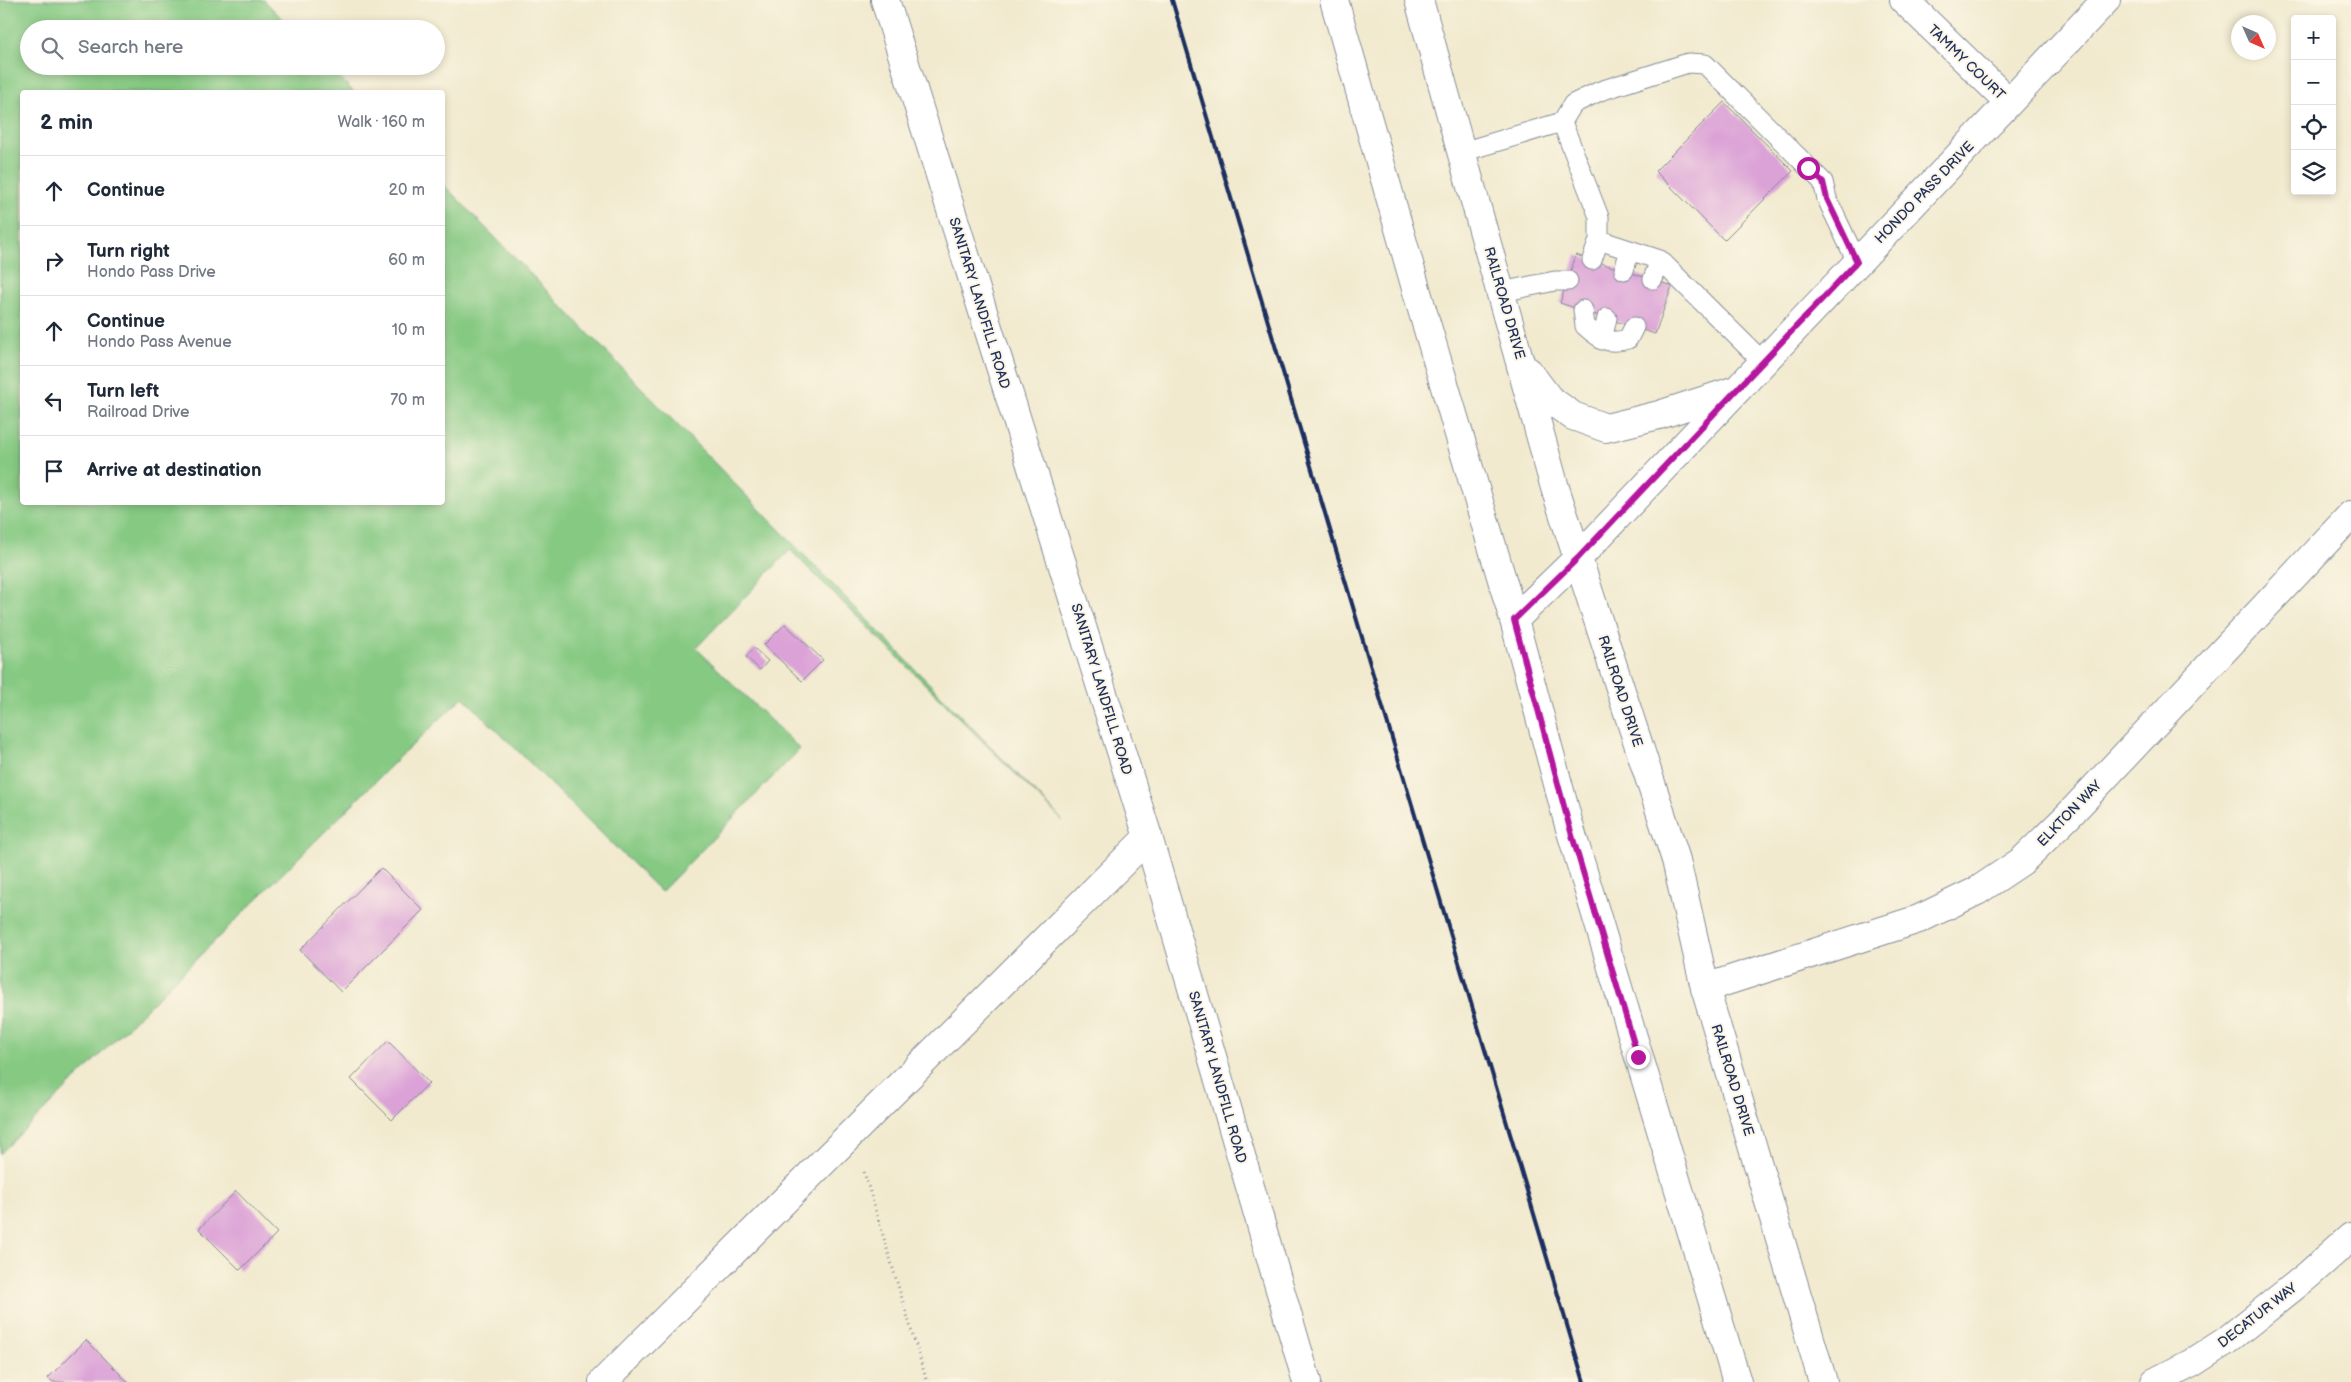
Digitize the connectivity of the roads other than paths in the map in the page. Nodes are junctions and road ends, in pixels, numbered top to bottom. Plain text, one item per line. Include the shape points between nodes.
1 (885, 0) edge
2 (1334, 0) edge
3 (1419, 0) edge
4 (1904, 0) edge
5 (2106, 0) edge
6 (2009, 102) junction
7 (1562, 122) junction
8 (1462, 152) junction
9 (1599, 240) junction
10 (1630, 250) junction
11 (1592, 260) dead end
12 (1660, 260) junction
13 (1857, 262) junction
14 (1624, 270) dead end
15 (1653, 279) dead end
16 (1568, 281) dead end
17 (1501, 292) junction
18 (1582, 310) dead end
19 (1607, 318) dead end
20 (1634, 327) dead end
21 (1602, 340) junction
22 (1521, 362) junction
23 (1763, 362) junction
24 (1737, 390) junction
25 (2351, 515) edge
26 (1578, 558) junction
27 (1514, 620) junction
28 (1148, 838) junction
29 (1705, 988) junction
30 (2351, 1237) edge
31 (603, 1382) edge
32 (1307, 1382) edge
33 (1737, 1382) edge
34 (1824, 1382) edge
35 (2155, 1382) edge

1 - 28 main road, SANITARY LANDFILL ROAD
2 - 27 main road
3 - 8 main road, RAILROAD DRIVE
4 - 6 main road, TAMMY COURT
5 - 6 main road, HONDO PASS DRIVE
6 - 13 main road, HONDO PASS DRIVE
7 - 8 lane
7 - 9 lane via 1599,217
7 - 13 lane via 1573,104 1600,91 1688,63 1705,64 1823,182 1827,199
8 - 17 main road, RAILROAD DRIVE
9 - 10 lane
9 - 11 lane
10 - 12 lane
10 - 14 lane
12 - 15 lane
12 - 23 lane
13 - 23 main road, HONDO PASS DRIVE
16 - 17 lane
17 - 22 main road, RAILROAD DRIVE
18 - 21 lane via 1585,326
19 - 21 lane
20 - 21 lane via 1628,339
22 - 24 main road via 1549,398 1573,416 1606,428
22 - 26 main road, RAILROAD DRIVE via 1555,488
23 - 24 main road, HONDO PASS DRIVE
24 - 26 main road, HONDO PASS DRIVE
25 - 29 main road, ELKTON WAY via 2022,861 1977,891 1918,919
26 - 27 main road, HONDO PASS DRIVE
26 - 29 main road, RAILROAD DRIVE via 1676,860
27 - 33 main road via 1569,825
28 - 31 main road
28 - 32 main road, SANITARY LANDFILL ROAD
29 - 34 main road, RAILROAD DRIVE
30 - 35 main road, DECATUR WAY via 2226,1341

